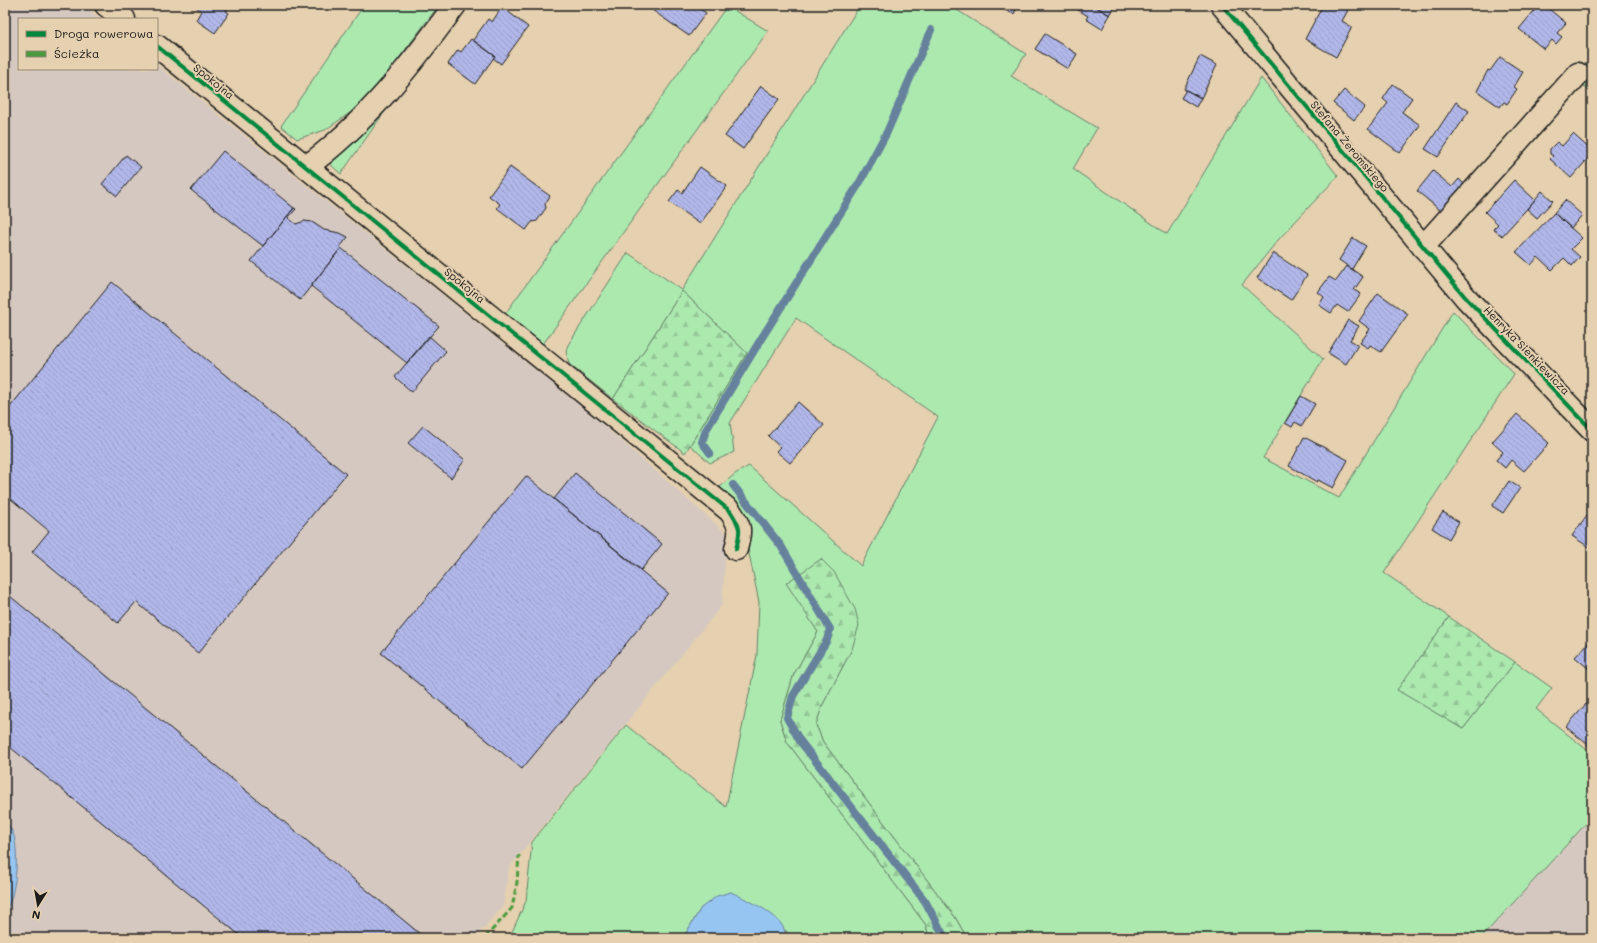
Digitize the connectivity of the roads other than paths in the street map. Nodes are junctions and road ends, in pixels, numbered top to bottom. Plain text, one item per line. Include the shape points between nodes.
1 (106, 5) edge
2 (455, 5) edge
3 (1222, 5) edge
4 (123, 18) edge
5 (158, 47) edge
6 (1578, 74) dead end
7 (306, 167) junction
8 (1423, 247) junction
9 (1466, 298) joint
10 (1592, 430) edge
11 (736, 549) dead end

1 - 4 street
2 - 7 street via 383,96 343,136
3 - 8 street, Stefana Żeromskiego
5 - 7 street, Spokojna
6 - 8 street
7 - 11 street, Spokojna via 730,511 739,524 740,534
8 - 9 street, Stefana Żeromskiego
9 - 10 street, Henryka Sienkiewicza

